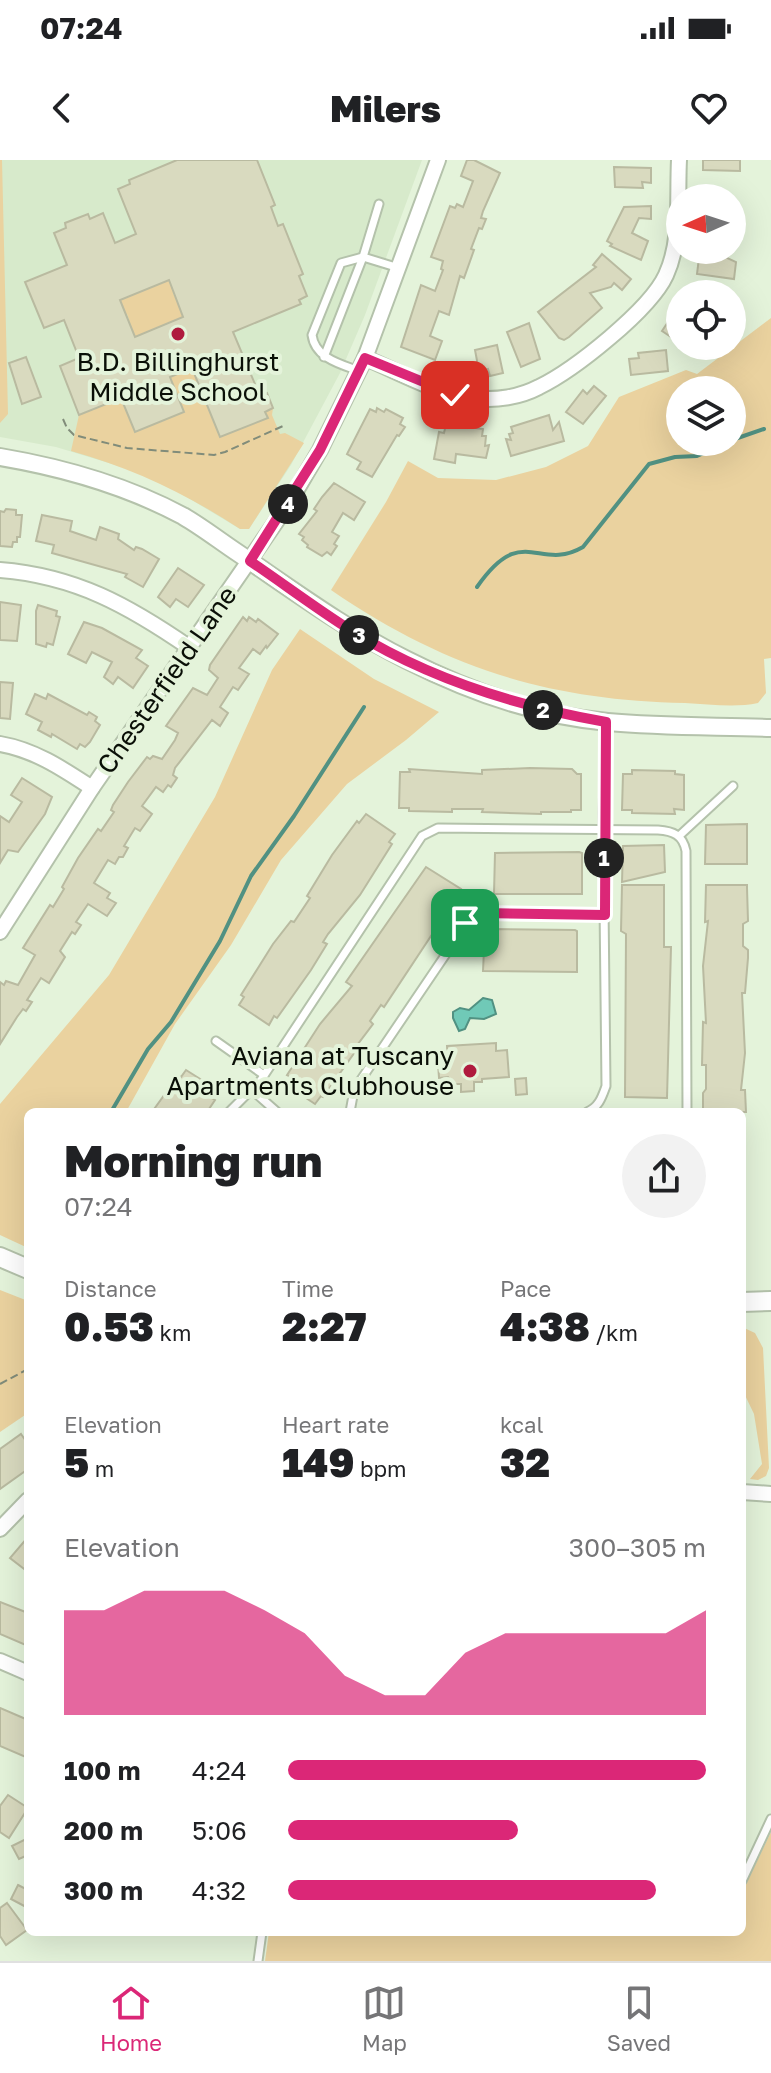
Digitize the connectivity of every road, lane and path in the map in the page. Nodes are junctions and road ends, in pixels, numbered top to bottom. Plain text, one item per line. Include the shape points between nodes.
1 (438, 160) edge
2 (679, 160) edge
3 (379, 204) dead end
4 (363, 257) junction
5 (399, 268) junction
6 (324, 357) junction
7 (362, 364) junction
8 (63, 419) dead end
9 (283, 426) dead end
10 (0, 457) edge
11 (250, 561) junction
12 (0, 570) edge
13 (190, 648) junction
14 (606, 722) junction
15 (771, 728) edge
16 (0, 744) edge
17 (733, 786) dead end
18 (92, 788) junction
19 (604, 830) junction
20 (679, 836) junction
21 (605, 915) junction
22 (0, 932) edge
23 (216, 1041) dead end
24 (264, 1075) junction
25 (252, 1090) junction
26 (233, 1108) edge
27 (272, 1108) edge
28 (351, 1108) edge
29 (594, 1108) edge
30 (687, 1108) edge
31 (0, 1257) edge
32 (24, 1267) edge
33 (771, 1301) edge
34 (746, 1302) edge
35 (24, 1371) edge
36 (0, 1384) edge
37 (746, 1492) edge
38 (771, 1494) edge
39 (24, 1504) edge
40 (0, 1529) edge
41 (0, 1661) edge
42 (24, 1671) edge
43 (771, 1819) edge
44 (746, 1872) edge
45 (261, 1936) edge
46 (258, 1961) edge

1 - 5 street, Chesterfield Lane
2 - 7 street via 676,239 666,276 642,310 554,379 517,395 475,399
3 - 4 lane
4 - 5 lane
4 - 6 lane
4 - 6 lane via 341,263 312,335
5 - 7 street, Chesterfield Lane
6 - 7 lane
7 - 11 street, Chesterfield Lane via 320,450
8 - 9 path via 74,435 127,448 214,455
10 - 11 street via 96,478 140,495
11 - 13 street, Chesterfield Lane
11 - 14 street via 354,632 409,661 477,691
12 - 13 street via 83,587 142,615
13 - 18 street, Chesterfield Lane
14 - 15 street
14 - 19 lane
16 - 18 street via 46,759
17 - 20 lane
18 - 22 street, Chesterfield Lane
19 - 20 lane via 658,830
19 - 21 lane
19 - 24 lane via 438,828 422,836
20 - 30 lane via 686,851
21 - 28 lane via 471,917 354,1090
21 - 29 lane via 606,1086
23 - 24 lane
24 - 25 lane
25 - 26 lane
25 - 27 lane
31 - 32 main road
33 - 34 main road
35 - 36 path
37 - 38 street
39 - 40 street
41 - 42 street
43 - 44 lane
45 - 46 lane

